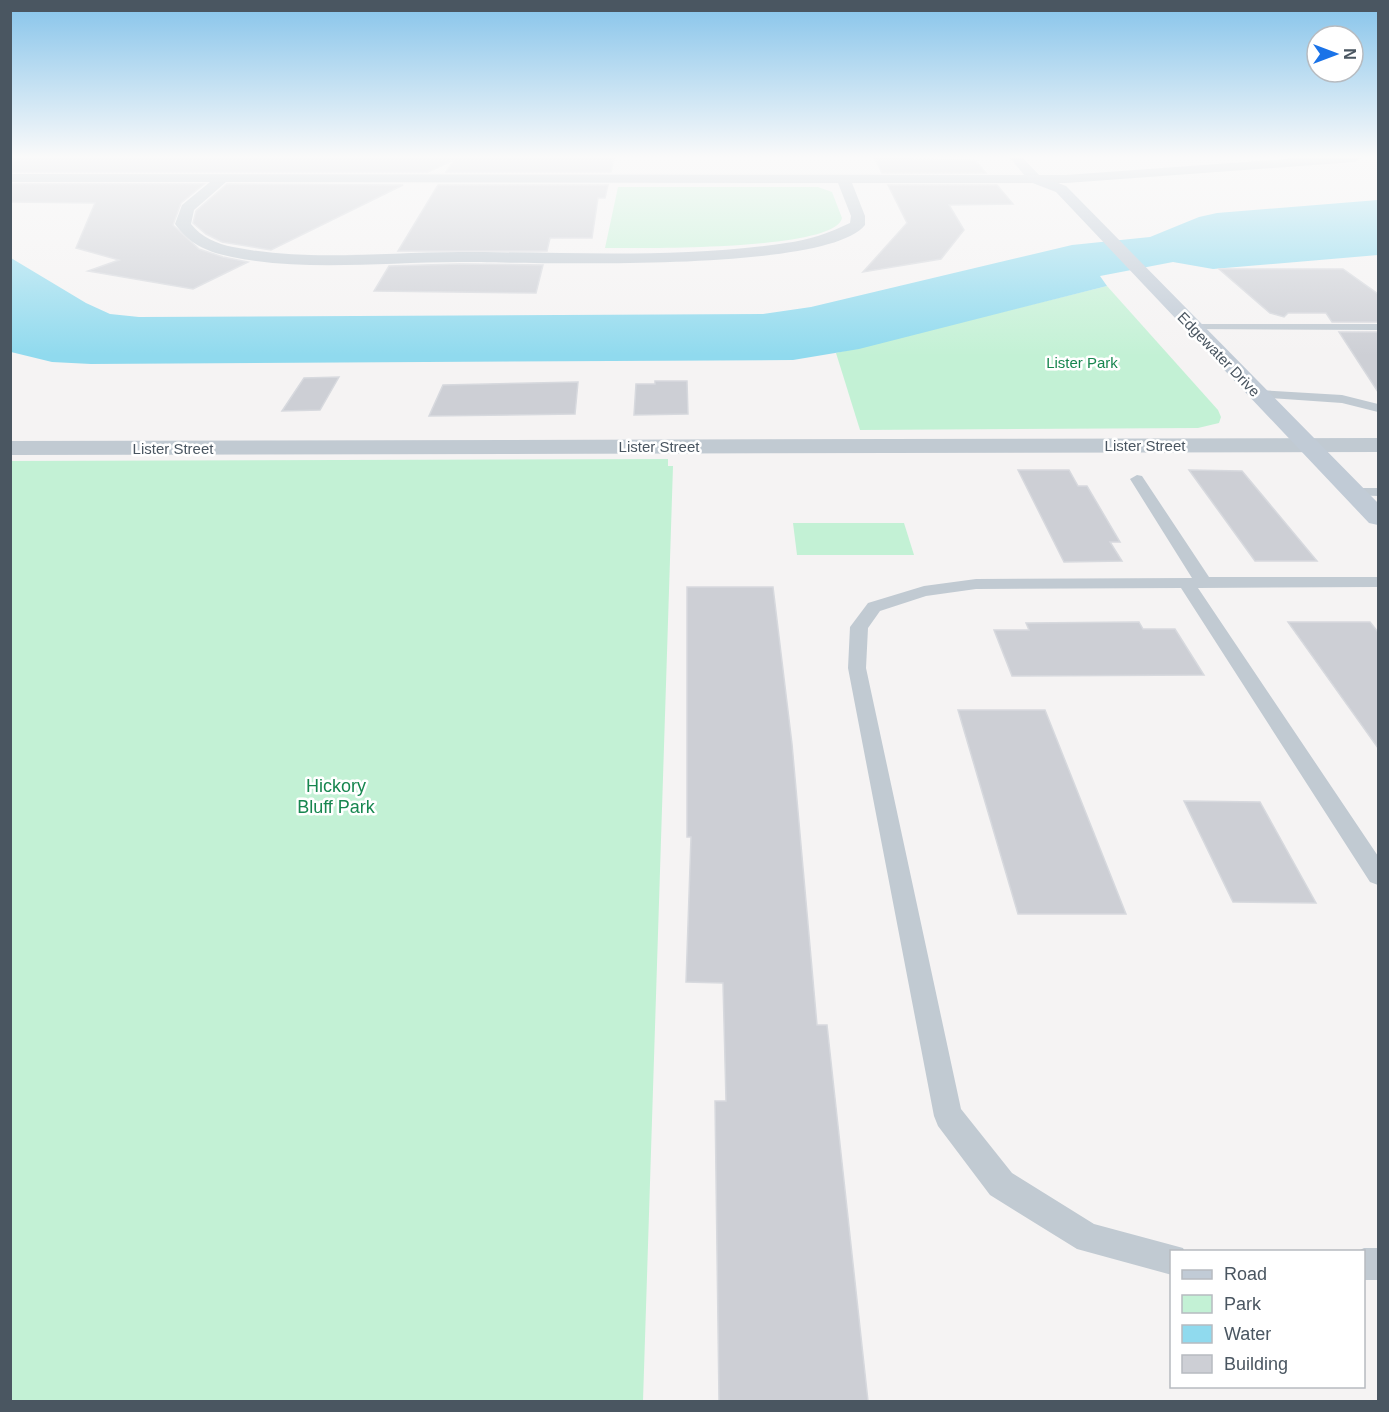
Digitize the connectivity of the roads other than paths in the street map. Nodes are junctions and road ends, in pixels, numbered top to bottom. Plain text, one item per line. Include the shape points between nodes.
1 (183, 224) edge
2 (858, 224) edge
3 (1097, 224) edge
4 (1194, 327) junction
5 (1378, 327) edge
6 (1258, 394) junction
7 (1378, 408) edge
8 (1308, 445) junction
9 (1378, 445) edge
10 (10, 448) edge
11 (1137, 479) dead end
12 (1354, 492) junction
13 (1378, 492) edge
14 (1378, 517) edge
15 (1378, 582) edge
16 (1196, 584) junction
17 (1378, 875) edge
18 (1170, 1258) edge

1 - 2 street via 188,232 211,246 305,258 701,256 812,244 837,238
3 - 4 street, Edgewater Drive
4 - 5 lane
4 - 6 street, Edgewater Drive
6 - 7 lane via 1341,399
6 - 8 street, Edgewater Drive
8 - 9 street, Lister Street
8 - 10 street, Lister Street
8 - 12 street, Edgewater Drive
11 - 16 lane
12 - 13 lane
12 - 14 street, Edgewater Drive
15 - 16 lane
16 - 17 lane
16 - 18 lane via 975,584 924,591 874,607 859,627 857,668 948,1116 1000,1184 1088,1238

